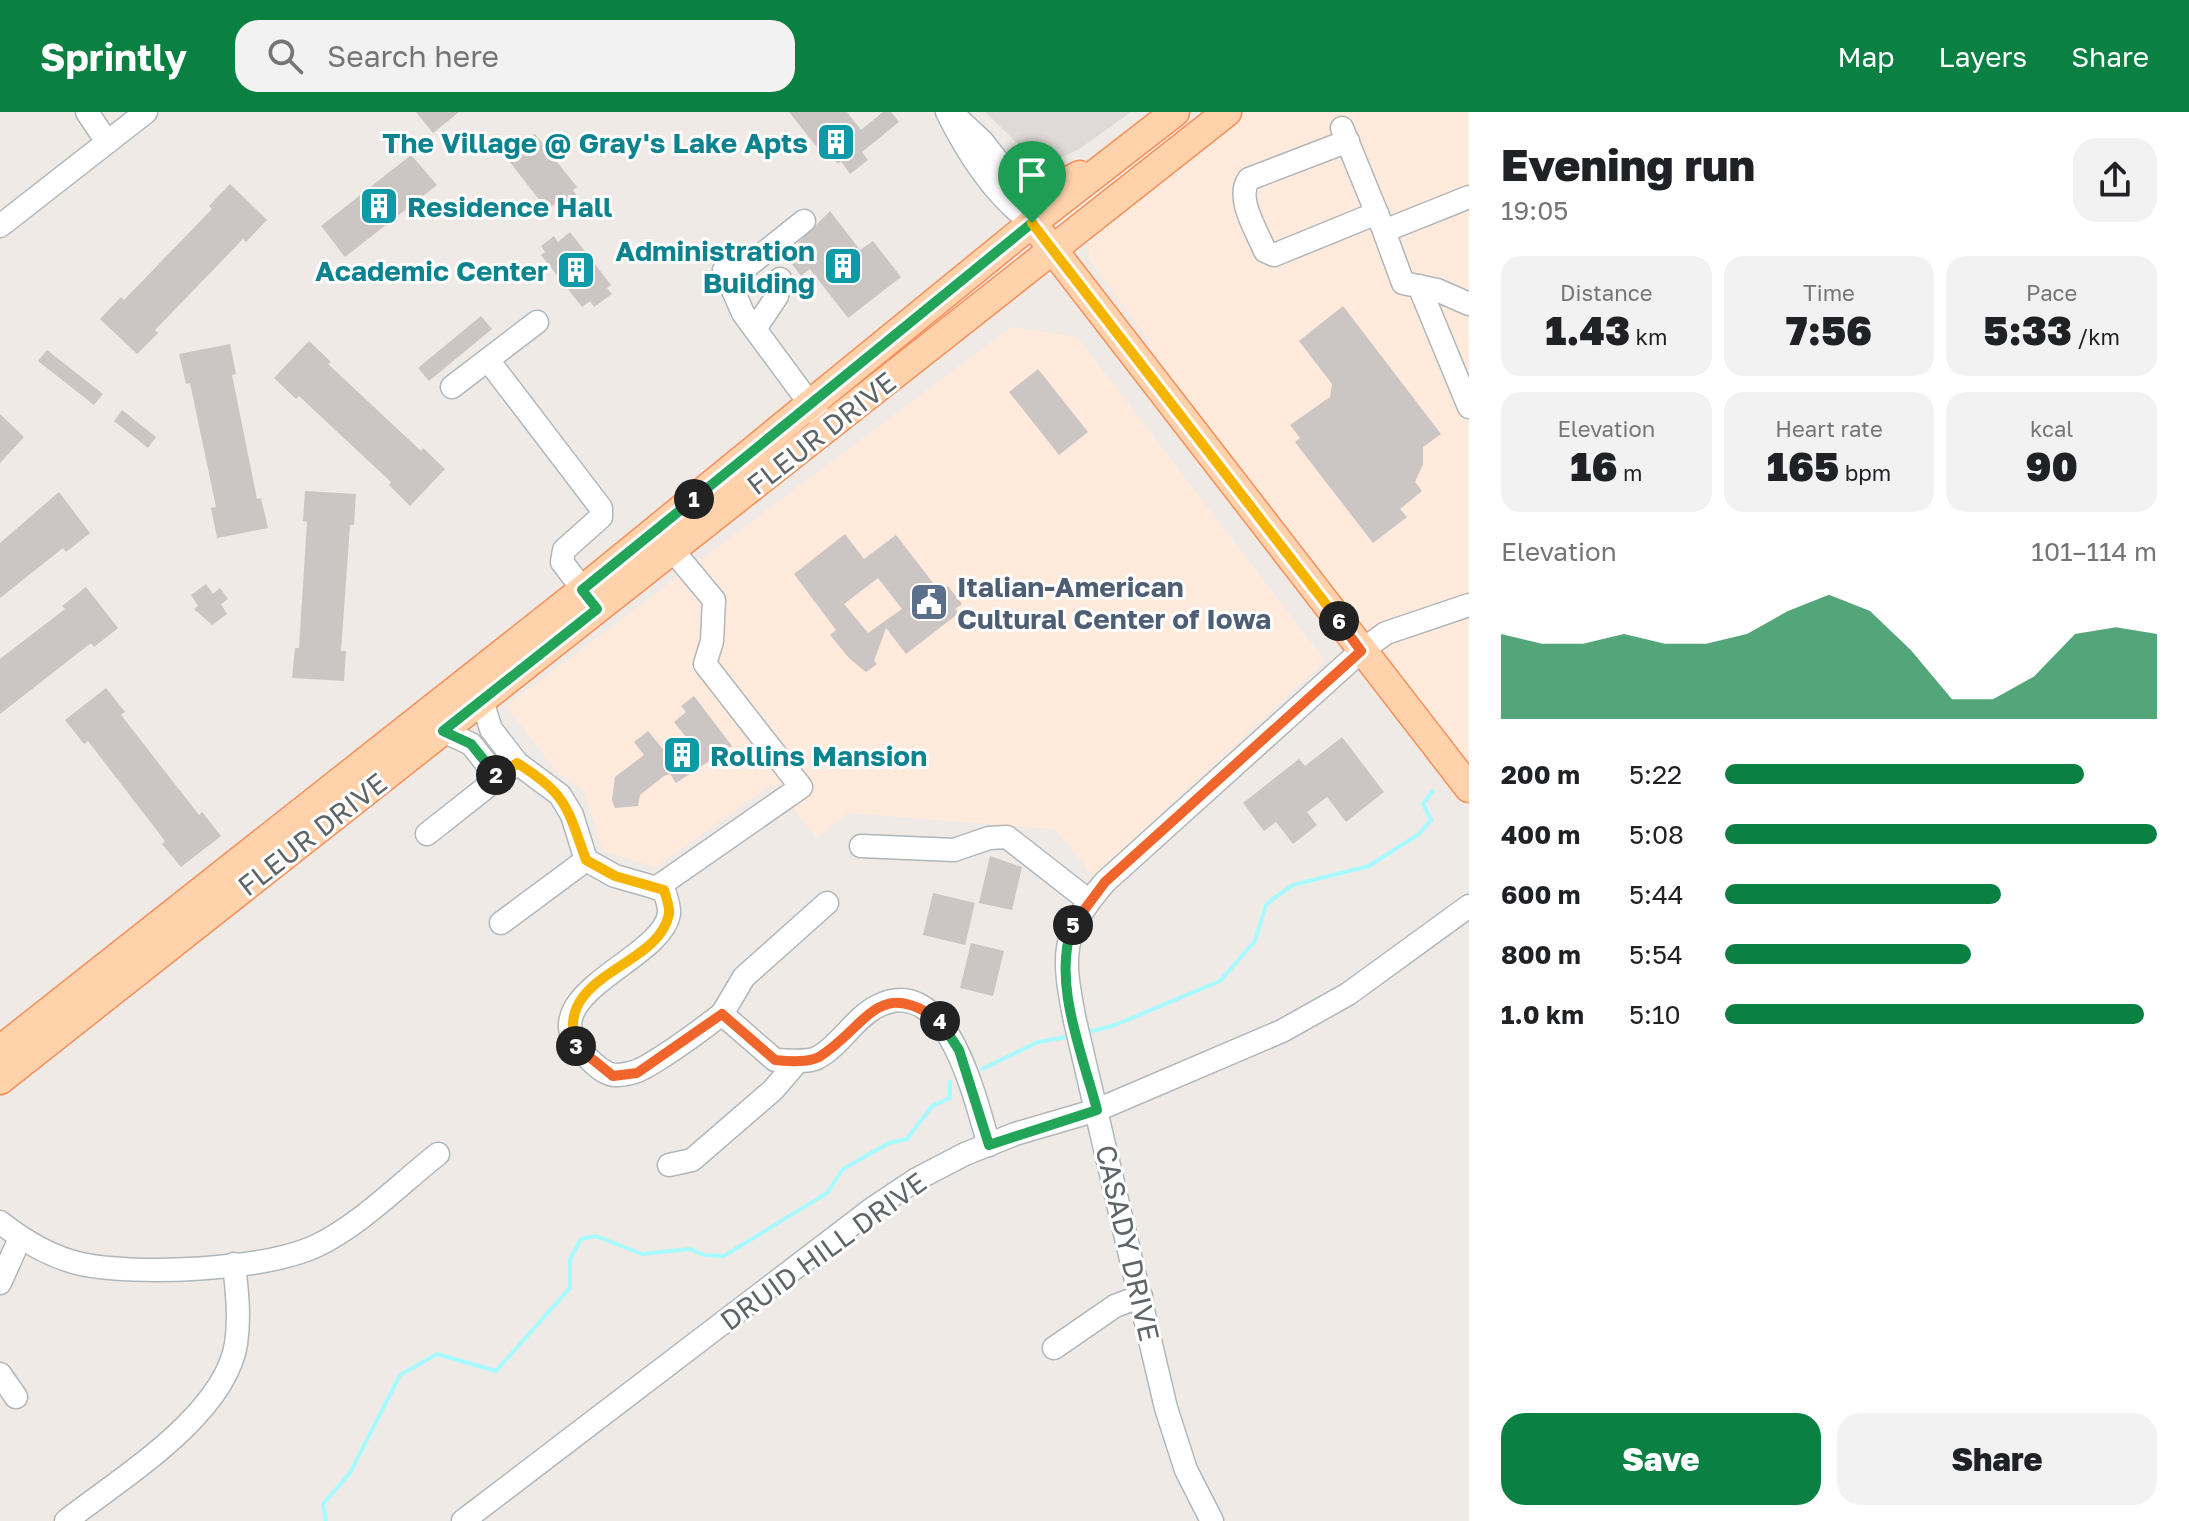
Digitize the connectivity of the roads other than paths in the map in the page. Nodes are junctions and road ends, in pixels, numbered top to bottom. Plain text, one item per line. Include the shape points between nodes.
1 (87, 112) edge
2 (949, 112) edge
3 (1175, 112) edge
4 (1227, 112) edge
5 (135, 115) edge
6 (107, 142) junction
7 (1136, 142) junction
8 (1012, 179) junction
9 (1469, 197) edge
10 (804, 221) dead end
11 (1380, 222) junction
12 (1032, 223) junction
13 (0, 226) edge
14 (1052, 249) junction
15 (780, 279) dead end
16 (1419, 286) junction
17 (1469, 304) edge
18 (537, 322) dead end
19 (755, 329) junction
20 (488, 360) junction
21 (452, 387) dead end
22 (810, 404) junction
23 (1469, 407) edge
24 (828, 427) junction
25 (664, 540) junction
26 (590, 600) junction
27 (1469, 605) edge
28 (1361, 651) junction
29 (482, 701) junction
30 (491, 729) junction
31 (443, 731) junction
32 (471, 744) junction
33 (517, 763) junction
34 (498, 778) junction
35 (1469, 787) edge
36 (427, 834) dead end
37 (861, 846) dead end
38 (586, 860) junction
39 (656, 888) junction
40 (1089, 901) junction
41 (827, 903) dead end
42 (1469, 906) edge
43 (501, 923) dead end
44 (722, 1014) junction
45 (0, 1050) edge
46 (798, 1061) junction
47 (0, 1080) edge
48 (1097, 1110) junction
49 (989, 1145) junction
50 (438, 1154) dead end
51 (669, 1165) dead end
52 (0, 1222) edge
53 (20, 1238) junction
54 (234, 1264) junction
55 (0, 1283) edge
56 (1141, 1296) junction
57 (1054, 1348) dead end
58 (0, 1374) edge
59 (16, 1397) dead end
60 (66, 1521) edge
61 (463, 1521) edge
62 (1212, 1521) edge

1 - 6 street
2 - 8 street via 982,141
2 - 12 street via 965,148 1012,208
3 - 7 main road, FLEUR DRIVE
4 - 14 main road, FLEUR DRIVE
5 - 6 street
6 - 13 street
7 - 8 main road via 1059,186 1032,188
7 - 12 main road, FLEUR DRIVE
8 - 12 street via 1025,195
9 - 11 street
10 - 19 street via 727,275
11 - 11 street via 1345,135 1244,186 1244,201 1265,251 1274,255
11 - 16 street via 1403,283
12 - 14 main road
12 - 22 main road, FLEUR DRIVE
14 - 24 main road, FLEUR DRIVE
14 - 28 main road
15 - 19 street via 777,296
16 - 17 street
16 - 23 street
18 - 20 street
19 - 22 street via 777,349
20 - 21 street
20 - 26 street via 601,508 601,517 564,550 562,562
22 - 24 street
22 - 25 main road, FLEUR DRIVE
24 - 25 main road, FLEUR DRIVE
25 - 26 main road, FLEUR DRIVE
25 - 39 street via 714,600 719,642 705,664 801,787
26 - 29 main road, FLEUR DRIVE
26 - 45 main road, FLEUR DRIVE
27 - 28 street, CASADY DRIVE via 1386,633
28 - 35 main road
28 - 40 street, CASADY DRIVE
29 - 30 street
29 - 31 main road, FLEUR DRIVE
30 - 32 street
30 - 33 street
31 - 32 street
31 - 47 main road, FLEUR DRIVE
32 - 34 street
33 - 34 street
33 - 38 street via 560,795
34 - 36 street
37 - 40 street via 954,850 1007,837
38 - 39 street via 615,876
38 - 43 street
39 - 44 street via 664,890 670,912 661,933 574,1008 570,1020 575,1046 613,1076 637,1073
40 - 48 street, CASADY DRIVE via 1075,920 1067,949 1076,1029
41 - 44 street via 744,977
42 - 48 street, DRUID HILL DRIVE via 1348,994 1282,1031
44 - 46 street via 775,1060
46 - 49 street via 817,1058 878,1006 899,1001 920,1007 940,1022 959,1050
46 - 51 street via 773,1090 692,1160
48 - 49 street, DRUID HILL DRIVE
48 - 56 street, CASADY DRIVE
49 - 61 street, DRUID HILL DRIVE via 917,1179 872,1209
50 - 54 street via 318,1245 284,1258
52 - 53 street
53 - 54 street via 82,1264 126,1270
53 - 55 street
54 - 60 street via 236,1345 220,1387 180,1431
56 - 57 street via 1115,1306
56 - 62 street, CASADY DRIVE via 1175,1440
58 - 59 street

